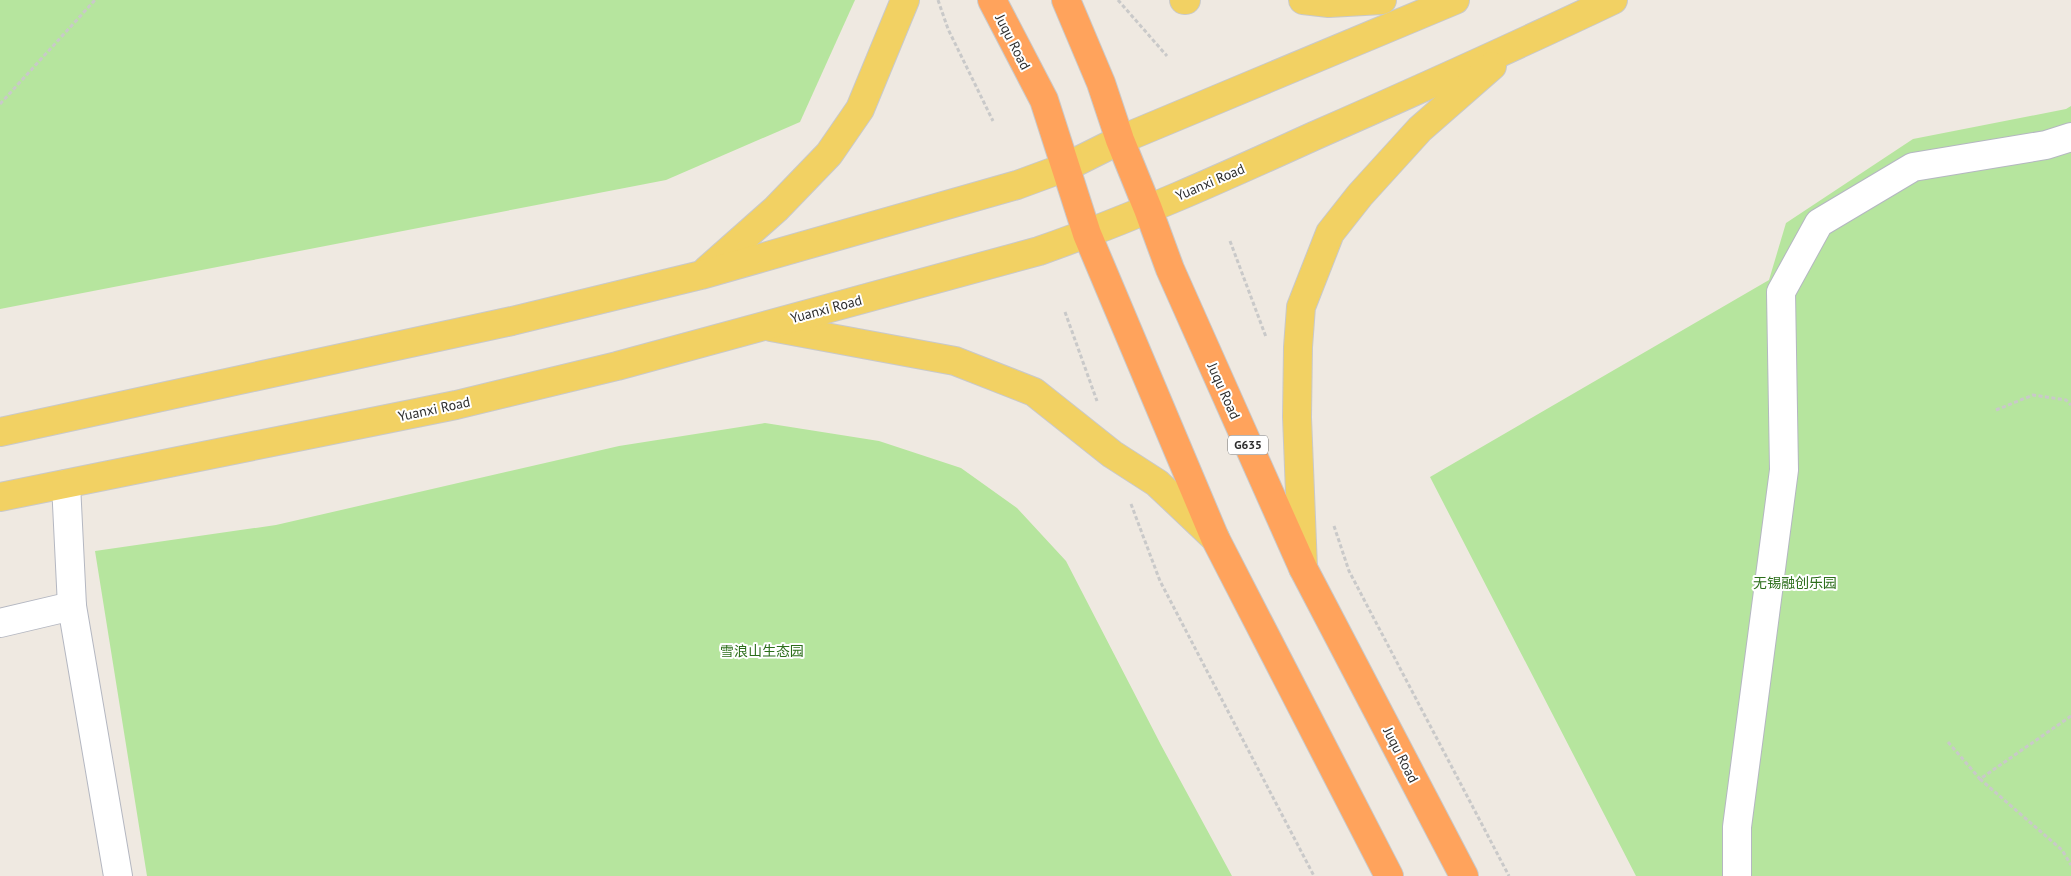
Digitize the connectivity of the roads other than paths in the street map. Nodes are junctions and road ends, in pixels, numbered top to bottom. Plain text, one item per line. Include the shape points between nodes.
1 (905, 0) edge
2 (992, 0) edge
3 (1066, 0) edge
4 (1303, 0) edge
5 (1382, 0) edge
6 (1455, 0) edge
7 (1613, 0) edge
8 (1514, 47) junction
9 (2071, 137) edge
10 (1120, 140) junction
11 (1066, 168) junction
12 (1148, 209) junction
13 (1088, 234) junction
14 (702, 275) junction
15 (764, 326) junction
16 (0, 432) edge
17 (66, 484) junction
18 (0, 497) edge
19 (1215, 538) junction
20 (1303, 568) junction
21 (72, 606) junction
22 (0, 623) edge
23 (118, 876) edge
24 (1389, 876) edge
25 (1464, 876) edge
26 (1737, 876) edge

1 - 14 main road via 860,109 828,154 776,209
2 - 11 highway, Juqu Road via 1044,100
3 - 10 highway, Juqu Road / G635 via 1101,83
4 - 5 main road via 1329,3
6 - 10 main road
7 - 8 main road, Yuanxi Road
8 - 12 main road, Yuanxi Road
8 - 20 main road via 1420,129 1330,233 1301,307 1299,331 1297,418
9 - 26 street via 2046,145 1913,167 1819,223 1781,292 1784,470 1737,827
10 - 11 main road
10 - 12 highway, Juqu Road / G635
11 - 13 highway, Juqu Road
11 - 14 main road
12 - 13 main road, Yuanxi Road
12 - 20 highway, Juqu Road / G635 via 1170,269
13 - 15 main road, Yuanxi Road via 1039,251
13 - 19 highway, Juqu Road
14 - 16 main road via 512,321
15 - 17 main road, Yuanxi Road via 456,405
15 - 19 main road via 955,361 1034,392 1112,454 1157,483
17 - 18 main road, Yuanxi Road
17 - 21 street
19 - 24 highway, Juqu Road
20 - 25 highway, Juqu Road / G635
21 - 22 street
21 - 23 street

